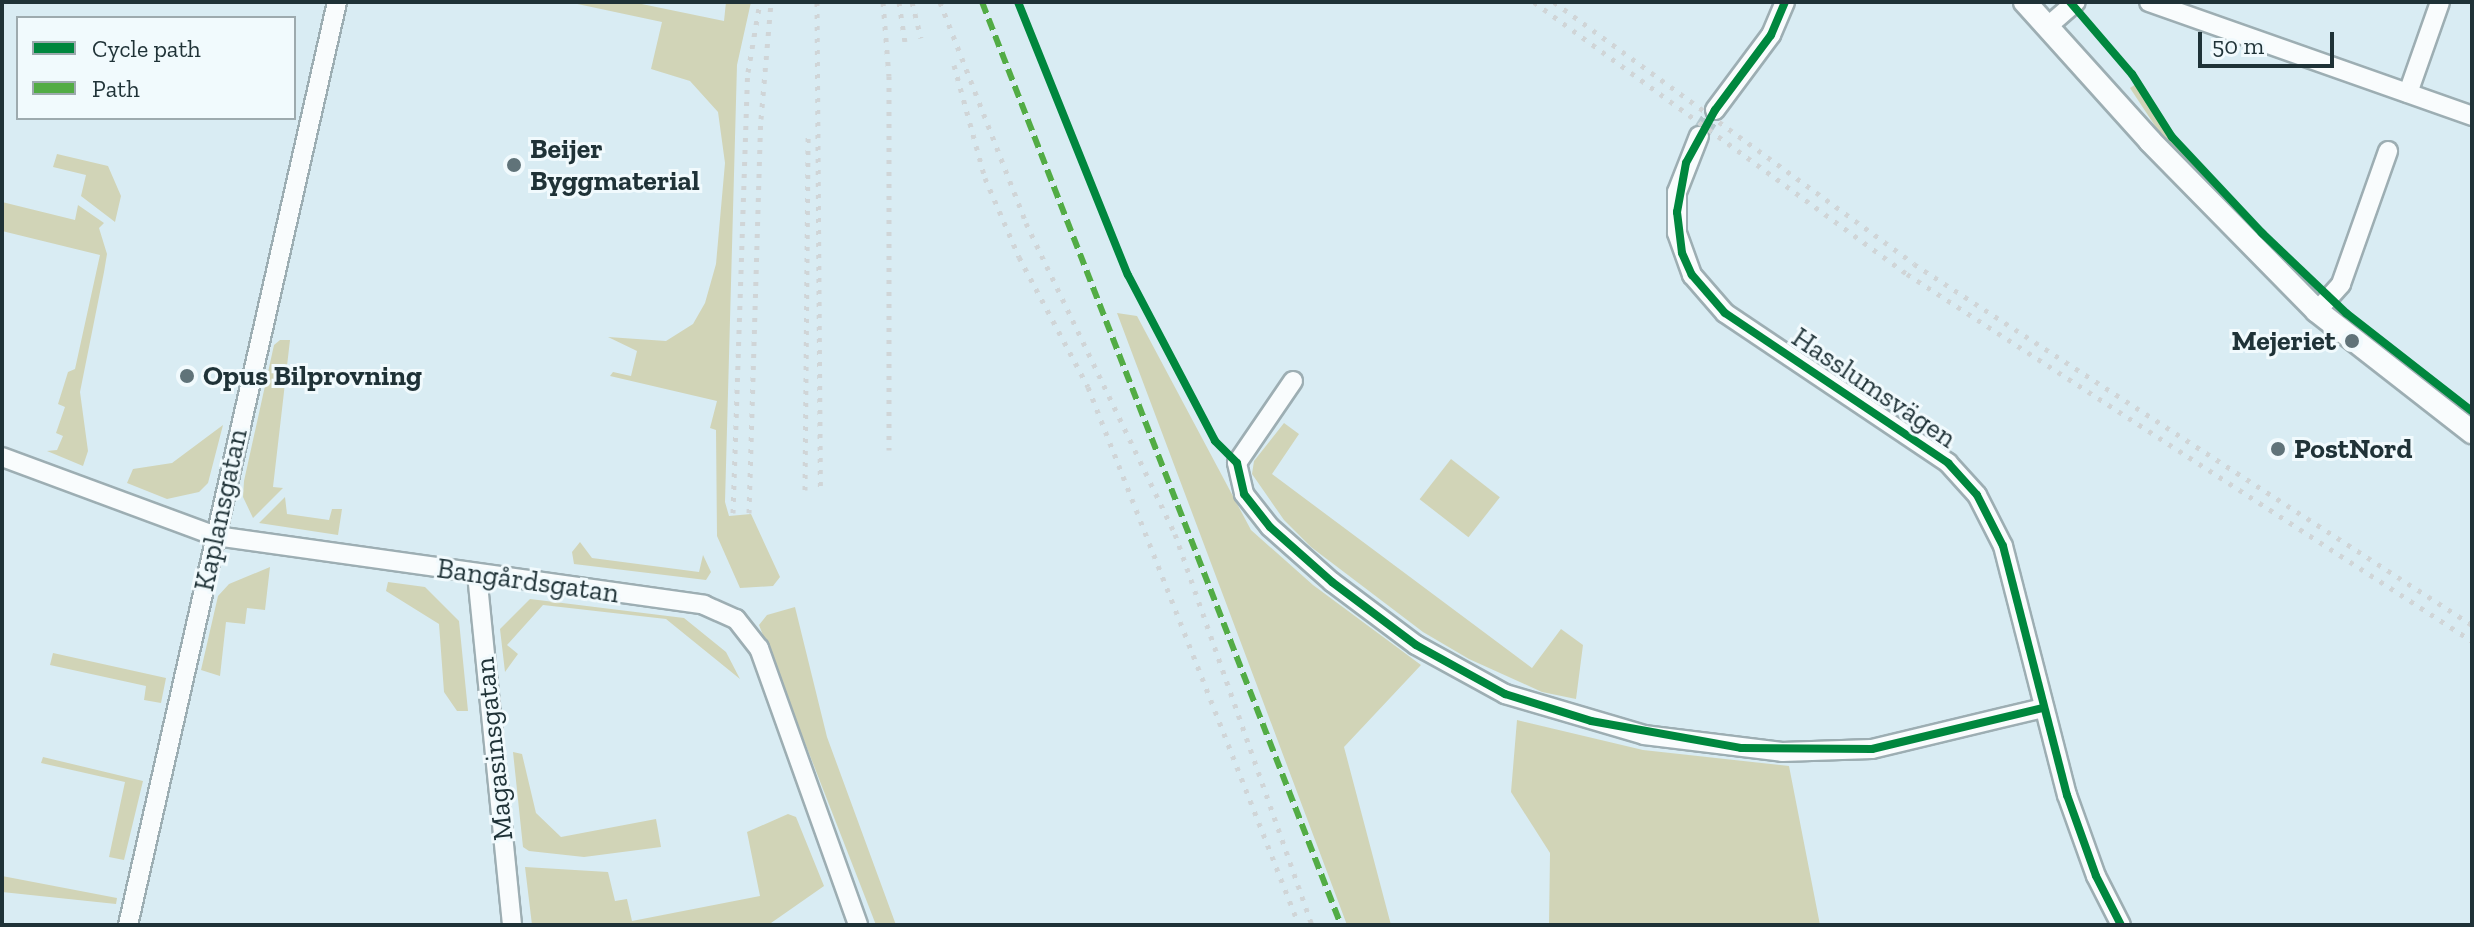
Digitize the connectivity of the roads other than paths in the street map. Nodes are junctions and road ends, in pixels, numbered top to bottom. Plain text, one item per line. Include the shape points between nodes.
1 (337, 2) edge
2 (1785, 2) edge
3 (2025, 2) edge
4 (2076, 2) edge
5 (2149, 2) edge
6 (2440, 2) edge
7 (2047, 27) junction
8 (2408, 93) junction
9 (1715, 110) tunnel mouth
10 (2472, 116) edge
11 (1699, 136) tunnel mouth
12 (2388, 151) dead end
13 (2317, 311) junction
14 (1293, 381) dead end
15 (2472, 432) edge
16 (2, 457) edge
17 (216, 536) junction
18 (477, 574) junction
19 (2043, 708) junction
20 (128, 925) edge
21 (512, 925) edge
22 (858, 925) edge
23 (2121, 925) edge

1 - 17 street, Kaplansgatan
2 - 9 street via 1771,35
3 - 7 street
4 - 7 street
5 - 8 street
6 - 8 street
7 - 13 street
8 - 10 street
11 - 19 street, Hasslumsvägen via 1677,192 1677,233 1692,275 1725,313 1948,463 1977,495 2003,546
12 - 13 street via 2341,284
13 - 15 street
14 - 19 street via 1237,463 1244,494 1270,527 1332,582 1416,645 1505,694 1644,735 1782,752 1872,749
16 - 17 street, Bangårdsgatan
17 - 18 street, Bangårdsgatan
17 - 20 street, Kaplansgatan
18 - 21 street, Magasinsgatan
18 - 22 street, Bangårdsgatan via 704,605 736,619 759,648
19 - 23 street, Hasslumsvägen via 2088,855

